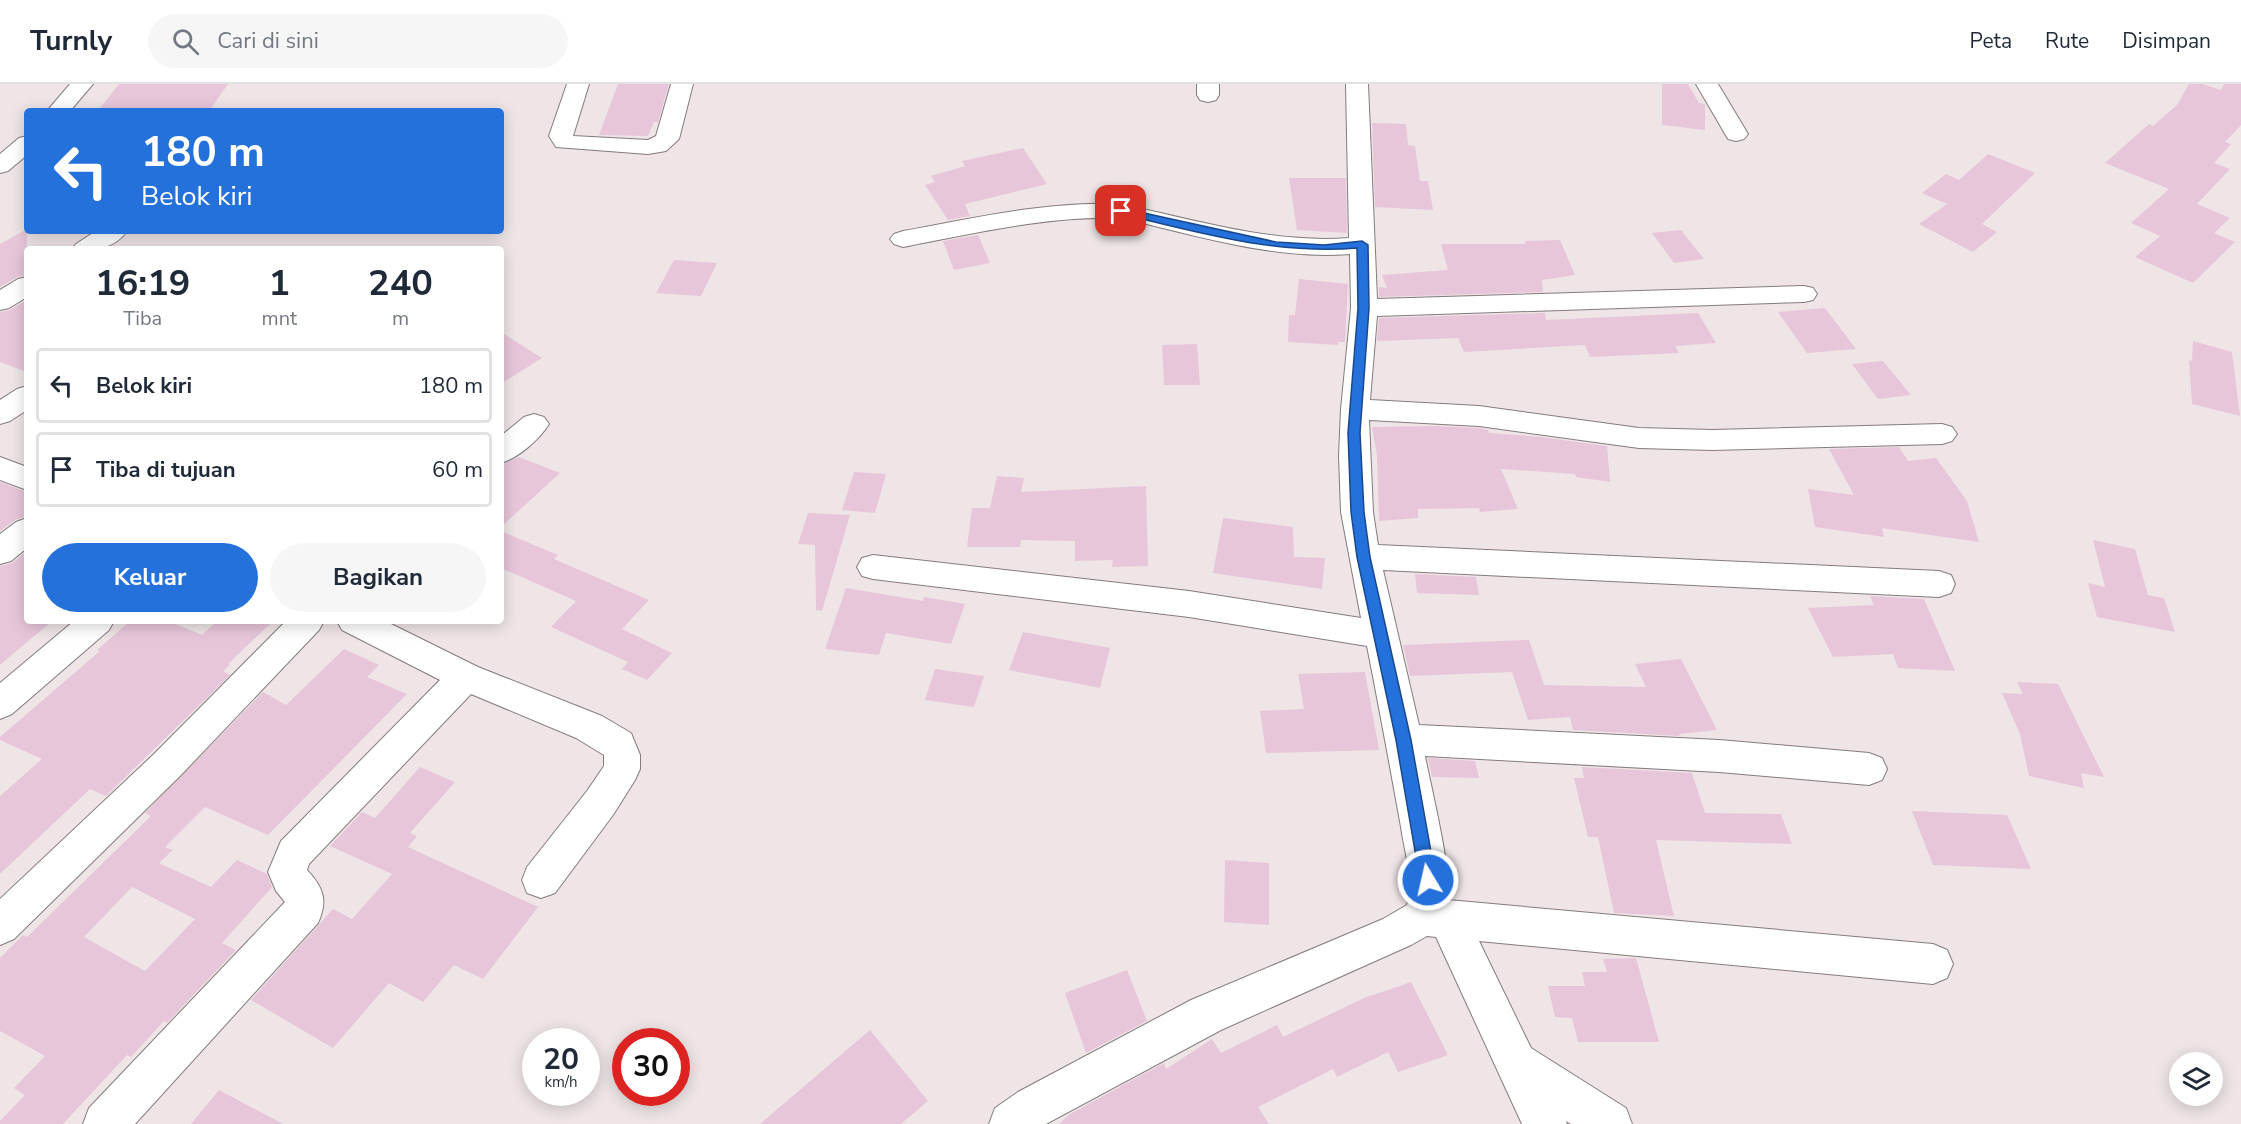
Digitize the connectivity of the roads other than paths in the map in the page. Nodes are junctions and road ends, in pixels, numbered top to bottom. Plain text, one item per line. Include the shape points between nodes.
1 (82, 84) edge
2 (578, 84) edge
3 (682, 84) edge
4 (1357, 84) edge
5 (1707, 84) edge
6 (61, 108) edge
7 (1736, 134) dead end
8 (24, 146) edge
9 (0, 166) edge
10 (109, 234) edge
11 (903, 239) dead end
12 (1362, 245) junction
13 (90, 246) edge
14 (24, 287) edge
15 (1804, 294) dead end
16 (0, 302) edge
17 (1364, 308) junction
18 (24, 398) edge
19 (1354, 409) junction
20 (0, 414) edge
21 (534, 424) dead end
22 (1942, 434) dead end
23 (504, 449) edge
24 (0, 468) edge
25 (24, 478) edge
26 (24, 533) edge
27 (0, 552) edge
28 (1364, 557) junction
29 (873, 567) dead end
30 (1940, 584) dead end
31 (93, 624) edge
32 (304, 624) edge
33 (360, 624) edge
34 (1382, 635) junction
35 (466, 677) junction
36 (0, 704) edge
37 (1404, 740) junction
38 (1869, 769) dead end
39 (541, 880) dead end
40 (1435, 919) junction
41 (0, 926) edge
42 (1933, 963) dead end
43 (1516, 1064) junction
44 (105, 1124) edge
45 (1011, 1124) edge
46 (1545, 1124) edge
47 (1610, 1124) edge

1 - 6 street
2 - 3 street via 561,136 564,142 648,147 668,139
4 - 12 street
5 - 7 street
8 - 9 street
10 - 13 street
11 - 12 street via 1058,212 1102,210 1276,245
12 - 17 street
14 - 16 street
15 - 17 street
17 - 19 street
18 - 20 street
19 - 22 street via 1490,417 1639,438
19 - 28 street via 1355,479
21 - 23 street
24 - 25 street
26 - 27 street
28 - 30 street
28 - 34 street
29 - 34 street via 1168,601
31 - 36 street
32 - 41 street via 167,765
33 - 35 street
34 - 37 street
35 - 39 street via 589,727 618,744 622,770
35 - 44 street via 295,853 287,872 290,881 303,893 304,910
37 - 38 street via 1719,756
37 - 40 street
40 - 42 street
40 - 43 street
40 - 45 street via 1206,1015 1033,1107
43 - 46 street
43 - 47 street

